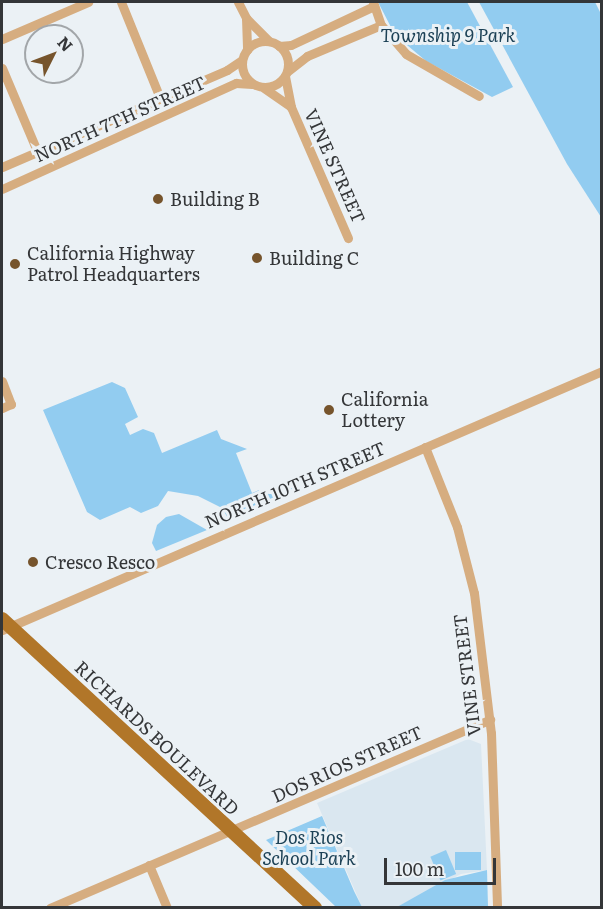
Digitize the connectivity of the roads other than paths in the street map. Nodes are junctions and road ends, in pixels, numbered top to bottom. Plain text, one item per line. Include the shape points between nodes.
1 (88, 2) edge
2 (121, 2) edge
3 (238, 2) edge
4 (373, 4) edge
5 (246, 18) junction
6 (381, 25) junction
7 (2, 39) edge
8 (269, 41) junction
9 (279, 46) junction
10 (247, 50) junction
11 (242, 60) junction
12 (2, 68) edge
13 (286, 73) junction
14 (252, 84) junction
15 (264, 88) junction
16 (479, 96) dead end
17 (160, 98) junction
18 (291, 107) junction
19 (37, 151) junction
20 (2, 166) edge
21 (2, 189) edge
22 (348, 238) dead end
23 (602, 371) edge
24 (2, 381) edge
25 (2, 408) edge
26 (425, 447) junction
27 (4, 625) edge
28 (490, 719) junction
29 (233, 832) junction
30 (149, 865) junction
31 (54, 907) edge
32 (167, 908) edge
33 (315, 908) edge
34 (497, 908) edge

1 - 7 street
2 - 17 street
3 - 5 street
4 - 6 street
4 - 9 street via 291,45
5 - 8 street
5 - 10 street
6 - 13 street via 307,56
6 - 16 street via 413,60
8 - 9 street
8 - 10 street via 257,42
9 - 13 street via 287,57
10 - 11 street
11 - 14 street via 242,69
11 - 17 street, NORTH 7TH STREET
12 - 19 street
13 - 15 street via 276,85
13 - 18 street, VINE STREET
14 - 15 street
14 - 21 street, NORTH 7TH STREET via 236,83
15 - 18 street, VINE STREET
17 - 19 street, NORTH 7TH STREET
18 - 22 street, VINE STREET
19 - 20 street, NORTH 7TH STREET
23 - 26 street, NORTH 10TH STREET
24 - 25 street via 11,404
26 - 27 street, NORTH 10TH STREET
26 - 28 street, VINE STREET via 469,567
27 - 29 main road, RICHARDS BOULEVARD
28 - 29 street, DOS RIOS STREET
28 - 34 street, VINE STREET
29 - 30 street, DOS RIOS STREET
29 - 33 main road, RICHARDS BOULEVARD
30 - 31 street, DOS RIOS STREET
30 - 32 street

